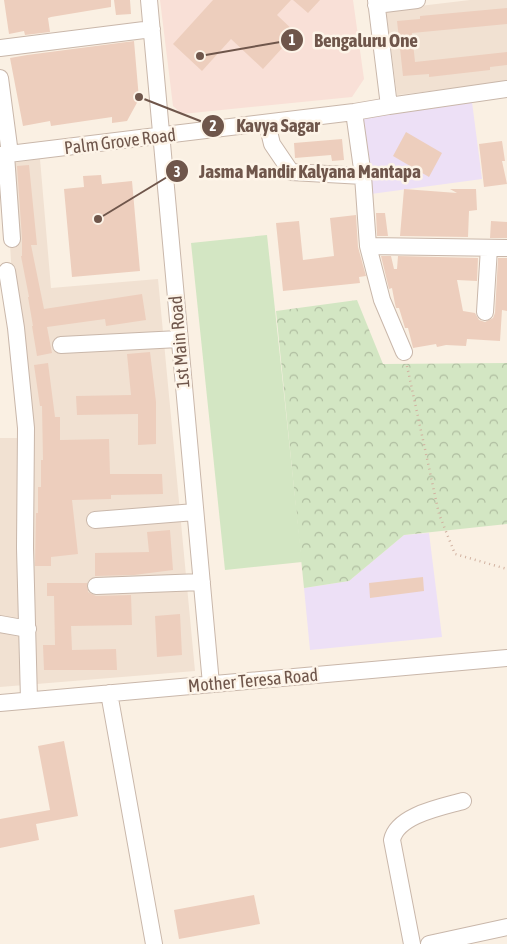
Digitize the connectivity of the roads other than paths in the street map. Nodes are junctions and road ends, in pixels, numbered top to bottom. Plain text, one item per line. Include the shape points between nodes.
1 (149, 0) edge
2 (418, 0) edge
3 (376, 3) edge
4 (152, 29) junction
5 (0, 48) edge
6 (0, 78) edge
7 (507, 89) edge
8 (389, 106) junction
9 (354, 112) junction
10 (267, 123) junction
11 (160, 136) junction
12 (5, 155) edge
13 (363, 176) junction
14 (12, 239) dead end
15 (368, 246) junction
16 (489, 248) junction
17 (507, 248) edge
18 (7, 271) dead end
19 (485, 312) dead end
20 (179, 339) junction
21 (61, 345) dead end
22 (404, 352) road end
23 (195, 512) junction
24 (95, 520) dead end
25 (202, 582) junction
26 (96, 586) dead end
27 (0, 624) edge
28 (28, 629) junction
29 (507, 658) edge
30 (211, 684) junction
31 (109, 693) junction
32 (29, 700) junction
33 (0, 703) edge
34 (463, 801) dead end
35 (507, 927) edge
36 (154, 944) edge
37 (412, 944) edge
38 (429, 944) edge

1 - 4 street, 1st Main Road
2 - 3 street
3 - 8 street
4 - 5 street
4 - 11 street, 1st Main Road
6 - 12 street
7 - 8 street, Palm Grove Road
8 - 9 street, Palm Grove Road
9 - 10 street, Palm Grove Road
9 - 13 street
10 - 11 street, Palm Grove Road
10 - 13 street via 272,144 291,172
11 - 12 street, Palm Grove Road
11 - 20 street, 1st Main Road
12 - 14 street
13 - 15 street
15 - 16 street
15 - 22 street via 382,300
16 - 17 street
16 - 19 street
18 - 28 street via 26,428
20 - 21 street
20 - 23 street, 1st Main Road
23 - 24 street
23 - 25 street, 1st Main Road
25 - 26 street
25 - 30 street, 1st Main Road
27 - 28 street
28 - 32 street
29 - 30 street, Mother Teresa Road
30 - 31 street, Mother Teresa Road
31 - 32 street, Mother Teresa Road
31 - 36 street
32 - 33 street, Mother Teresa Road
34 - 37 street via 430,810 403,824 394,833 392,840
35 - 38 street

